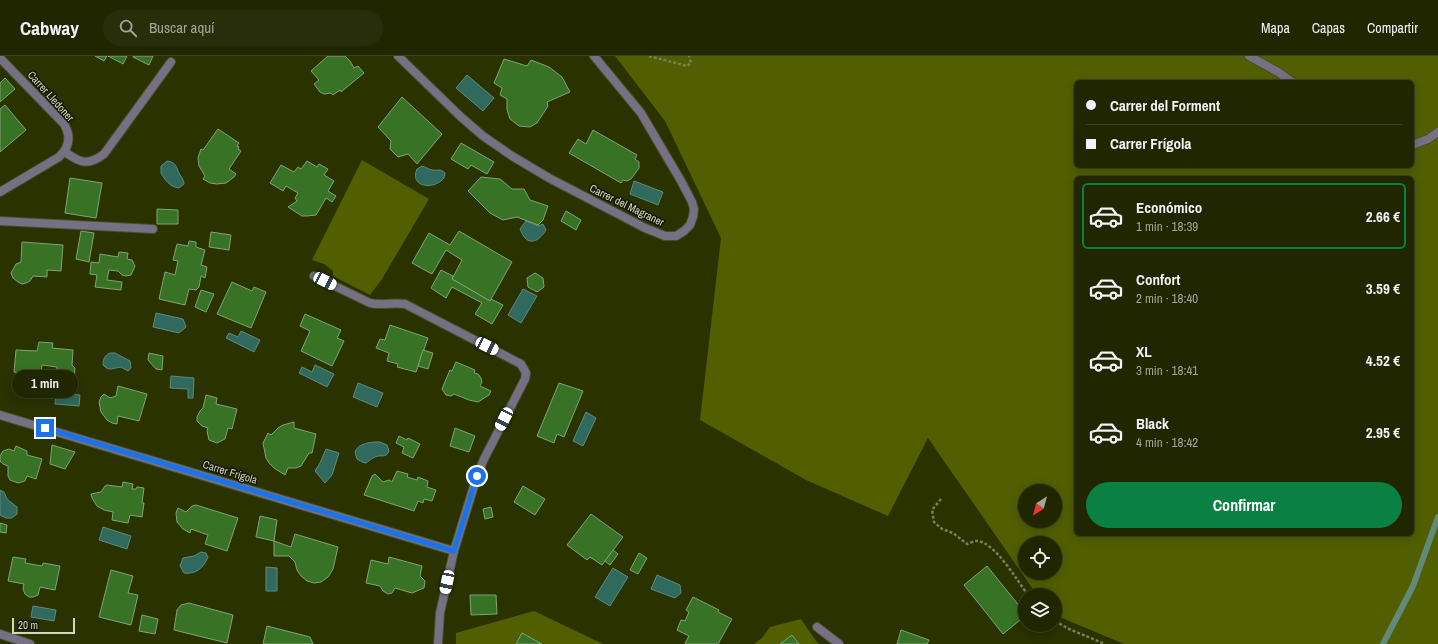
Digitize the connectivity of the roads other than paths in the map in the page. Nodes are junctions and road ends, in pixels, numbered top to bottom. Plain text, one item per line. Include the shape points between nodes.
1 (398, 56) edge
2 (594, 56) edge
3 (1249, 56) edge
4 (0, 58) edge
5 (171, 62) dead end
6 (1289, 80) edge
7 (1438, 132) edge
8 (1414, 144) edge
9 (65, 152) junction
10 (0, 192) edge
11 (0, 221) edge
12 (153, 229) dead end
13 (314, 276) dead end
14 (0, 415) edge
15 (454, 551) junction
16 (817, 627) dead end
17 (0, 634) edge
18 (30, 644) edge
19 (438, 644) edge
20 (839, 644) edge

1 - 2 street, Carrer del Magraner via 461,117 512,156 644,228 665,236 676,236 690,225 694,209 692,202 641,113
3 - 6 street
4 - 9 street, Carrer Lledoner via 64,124 68,131 69,143
5 - 9 street via 104,154 95,161 83,162 75,160
7 - 8 street
9 - 10 street
11 - 12 street
13 - 15 street via 370,303 405,304 521,364 524,368 525,379 477,476
14 - 15 street, Carrer Frígola
15 - 19 street via 440,613
16 - 20 street
17 - 18 street

